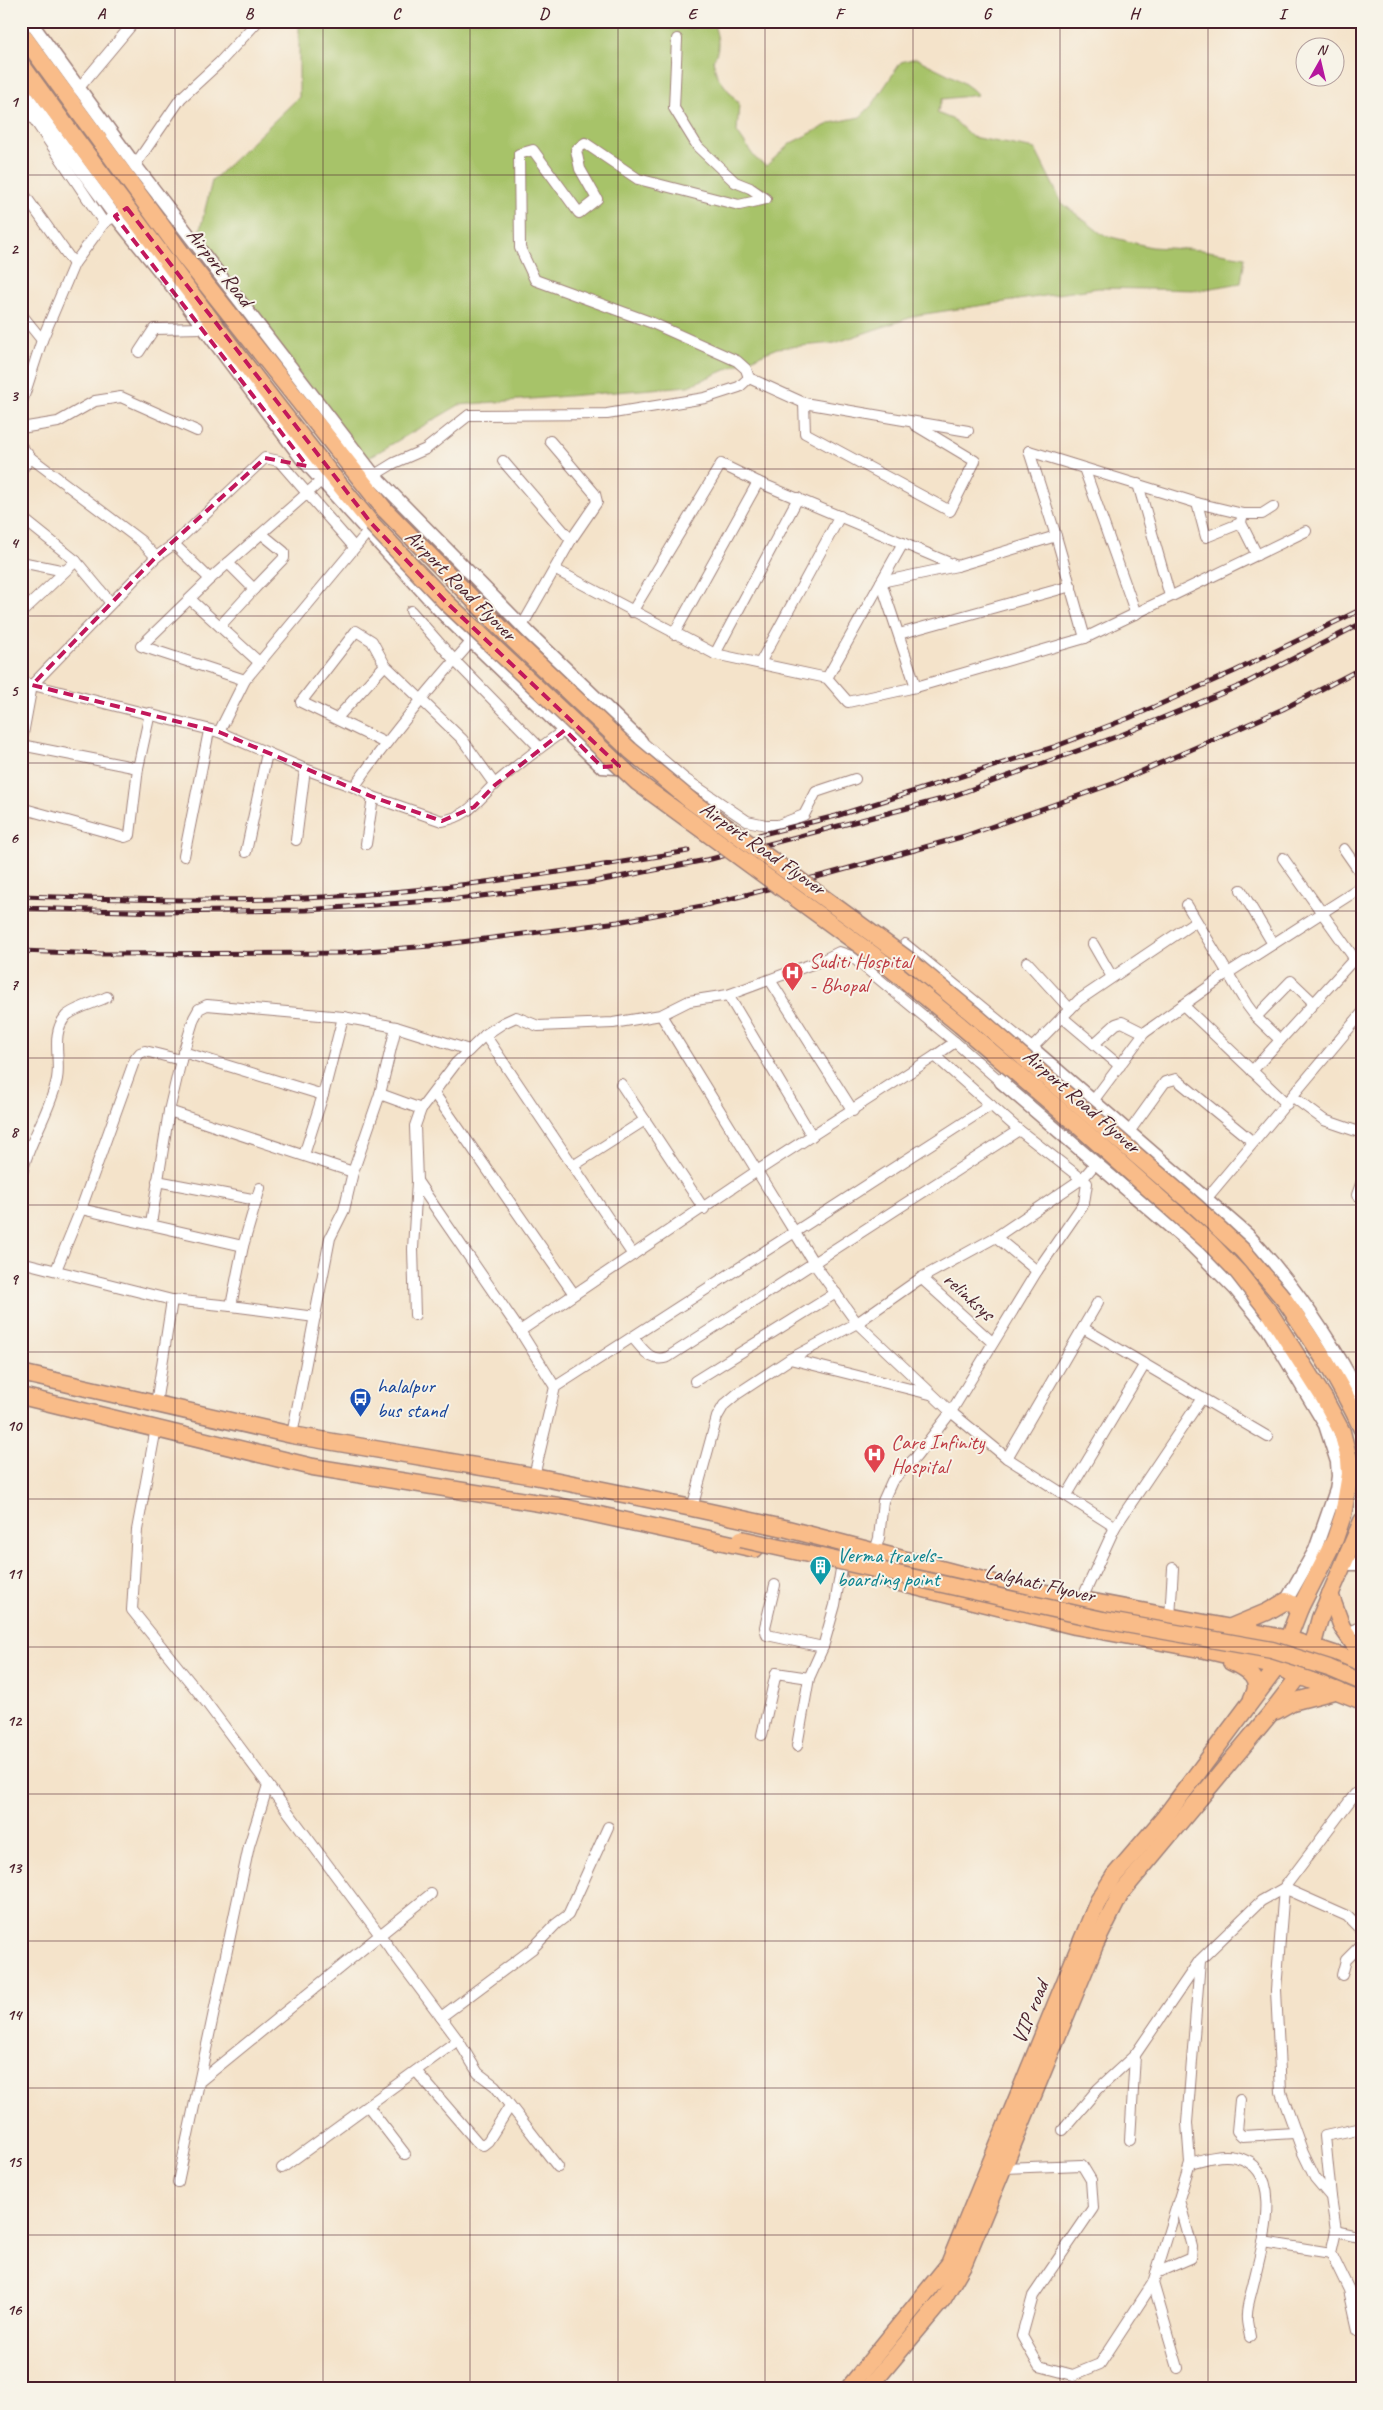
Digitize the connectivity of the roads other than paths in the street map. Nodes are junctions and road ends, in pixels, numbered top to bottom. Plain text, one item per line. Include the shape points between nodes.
1 (30, 21) edge
2 (135, 21) edge
3 (258, 21) edge
4 (21, 33) edge
5 (677, 39) dead end
6 (21, 64) edge
7 (51, 66) junction
8 (21, 88) edge
9 (78, 89) junction
10 (21, 100) edge
11 (135, 165) junction
12 (21, 190) edge
13 (115, 216) junction
14 (74, 264) junction
15 (21, 314) edge
16 (203, 328) junction
17 (42, 340) junction
18 (139, 352) dead end
19 (749, 378) junction
20 (251, 381) junction
21 (804, 403) junction
22 (21, 405) edge
23 (910, 422) junction
24 (21, 428) edge
25 (197, 431) dead end
26 (968, 432) dead end
27 (550, 441) dead end
28 (21, 446) edge
29 (31, 458) junction
30 (503, 462) dead end
31 (1084, 468) junction
32 (21, 470) edge
33 (368, 479) junction
34 (321, 481) junction
35 (758, 482) junction
36 (1138, 484) junction
37 (306, 494) junction
38 (798, 498) junction
39 (1197, 503) junction
40 (1273, 507) dead end
41 (840, 516) junction
42 (21, 517) edge
43 (1242, 519) junction
44 (369, 528) junction
45 (1306, 531) dead end
46 (262, 534) junction
47 (1056, 536) junction
48 (571, 540) junction
49 (903, 543) junction
50 (174, 544) junction
51 (354, 547) junction
52 (1257, 555) junction
53 (156, 557) junction
54 (76, 561) junction
55 (21, 562) edge
56 (228, 564) junction
57 (957, 566) junction
58 (556, 570) junction
59 (65, 571) junction
60 (210, 579) junction
61 (881, 582) junction
62 (1071, 586) junction
63 (254, 589) junction
64 (1170, 596) junction
65 (190, 599) junction
66 (111, 602) junction
67 (411, 611) dead end
68 (632, 612) junction
69 (21, 613) edge
70 (1136, 614) junction
71 (220, 626) junction
72 (522, 626) junction
73 (674, 634) junction
74 (899, 634) junction
75 (1085, 638) junction
76 (472, 641) junction
77 (715, 654) junction
78 (454, 660) junction
79 (260, 663) junction
80 (760, 663) junction
81 (385, 665) junction
82 (827, 678) junction
83 (245, 680) junction
84 (21, 682) edge
85 (32, 685) junction
86 (916, 687) junction
87 (420, 700) junction
88 (150, 713) junction
89 (337, 718) junction
90 (564, 730) junction
91 (214, 731) junction
92 (641, 741) junction
93 (386, 743) junction
94 (21, 745) edge
95 (539, 748) junction
96 (267, 752) junction
97 (138, 768) junction
98 (305, 770) junction
99 (855, 779) dead end
100 (495, 785) junction
101 (354, 787) junction
102 (373, 797) junction
103 (21, 808) edge
104 (296, 840) dead end
105 (366, 844) dead end
106 (1344, 849) dead end
107 (246, 852) dead end
108 (184, 856) dead end
109 (1283, 858) dead end
110 (1362, 875) edge
111 (1362, 887) edge
112 (1241, 890) dead end
113 (1187, 905) dead end
114 (1323, 912) junction
115 (1196, 921) junction
116 (905, 944) dead end
117 (1094, 944) dead end
118 (1273, 944) junction
119 (1355, 958) junction
120 (1027, 962) dead end
121 (1362, 969) edge
122 (1228, 973) junction
123 (1112, 977) junction
124 (770, 980) junction
125 (728, 994) junction
126 (107, 997) dead end
127 (1313, 1002) junction
128 (1183, 1005) junction
129 (1070, 1009) junction
130 (1362, 1013) edge
131 (661, 1015) junction
132 (343, 1017) junction
133 (1256, 1017) junction
134 (1062, 1018) junction
135 (396, 1027) junction
136 (1144, 1034) junction
137 (485, 1035) junction
138 (1280, 1040) junction
139 (955, 1042) junction
140 (1094, 1044) junction
141 (1032, 1048) junction
142 (469, 1050) junction
143 (182, 1056) junction
144 (935, 1056) junction
145 (1120, 1066) junction
146 (1252, 1071) junction
147 (1001, 1082) junction
148 (621, 1084) dead end
149 (434, 1092) junction
150 (380, 1094) junction
151 (323, 1095) junction
152 (1290, 1100) junction
153 (1093, 1101) junction
154 (992, 1105) junction
155 (421, 1109) junction
156 (169, 1111) junction
157 (853, 1111) junction
158 (645, 1120) junction
159 (1019, 1130) junction
160 (1129, 1132) junction
161 (1362, 1133) edge
162 (812, 1136) junction
163 (1253, 1142) junction
164 (304, 1155) junction
165 (1096, 1163) junction
166 (573, 1166) junction
167 (757, 1171) junction
168 (353, 1172) junction
169 (1083, 1178) junction
170 (21, 1180) edge
171 (157, 1181) junction
172 (417, 1181) junction
173 (1362, 1181) edge
174 (260, 1188) dead end
175 (1357, 1195) dead end
176 (1206, 1199) junction
177 (257, 1200) junction
178 (81, 1209) junction
179 (704, 1209) junction
180 (152, 1224) junction
181 (795, 1231) junction
182 (996, 1237) junction
183 (243, 1246) junction
184 (633, 1255) junction
185 (21, 1262) edge
186 (813, 1262) junction
187 (56, 1270) junction
188 (1037, 1271) junction
189 (921, 1278) junction
190 (836, 1293) junction
191 (574, 1294) junction
192 (172, 1300) junction
193 (1098, 1302) dead end
194 (231, 1306) junction
195 (415, 1315) dead end
196 (315, 1317) junction
197 (1271, 1321) junction
198 (858, 1323) junction
199 (1083, 1328) junction
200 (520, 1331) junction
201 (633, 1338) junction
202 (992, 1342) junction
203 (790, 1359) junction
204 (1145, 1364) junction
205 (21, 1373) edge
206 (695, 1381) dead end
207 (555, 1387) junction
208 (932, 1394) junction
209 (21, 1396) edge
210 (1202, 1398) junction
211 (1362, 1399) edge
212 (156, 1404) junction
213 (951, 1412) junction
214 (156, 1428) junction
215 (1362, 1429) edge
216 (292, 1436) junction
217 (1268, 1437) dead end
218 (1007, 1458) junction
219 (534, 1476) junction
220 (1067, 1495) junction
221 (692, 1508) junction
222 (1362, 1521) edge
223 (1115, 1528) junction
224 (706, 1537) junction
225 (875, 1551) junction
226 (1343, 1564) junction
227 (1362, 1564) edge
228 (1173, 1568) dead end
229 (841, 1569) junction
230 (775, 1585) dead end
231 (1330, 1594) junction
232 (1081, 1601) junction
233 (1293, 1604) junction
234 (1170, 1618) junction
235 (1362, 1626) edge
236 (1230, 1628) junction
237 (1346, 1633) junction
238 (1289, 1639) junction
239 (823, 1647) junction
240 (1312, 1648) junction
241 (1205, 1650) junction
242 (1362, 1656) edge
243 (1362, 1664) edge
244 (1277, 1667) junction
245 (1300, 1675) junction
246 (809, 1678) junction
247 (1362, 1682) edge
248 (1338, 1690) junction
249 (1362, 1701) edge
250 (1270, 1714) junction
251 (1233, 1728) junction
252 (762, 1735) dead end
253 (797, 1746) dead end
254 (268, 1785) junction
255 (1355, 1794) dead end
256 (608, 1827) dead end
257 (1284, 1888) junction
258 (431, 1894) dead end
259 (1362, 1931) edge
260 (380, 1935) junction
261 (1362, 1944) edge
262 (1200, 1960) junction
263 (1342, 1975) dead end
264 (441, 2017) junction
265 (458, 2040) junction
266 (1135, 2055) junction
267 (416, 2071) junction
268 (199, 2082) junction
269 (1240, 2100) dead end
270 (368, 2106) junction
271 (510, 2106) junction
272 (1362, 2128) edge
273 (1064, 2130) dead end
274 (1294, 2132) junction
275 (1130, 2140) dead end
276 (405, 2154) dead end
277 (1190, 2163) junction
278 (558, 2167) dead end
279 (282, 2168) dead end
280 (1003, 2168) junction
281 (178, 2182) dead end
282 (1331, 2197) junction
283 (1179, 2199) junction
284 (1336, 2231) junction
285 (1362, 2237) edge
286 (1263, 2242) junction
287 (1332, 2253) junction
288 (1154, 2278) junction
289 (1360, 2331) edge
290 (1250, 2337) dead end
291 (1362, 2340) edge
292 (1178, 2368) dead end
293 (848, 2389) edge
294 (868, 2389) edge

1 - 7 street
2 - 9 street
3 - 11 street via 181,98
4 - 7 main road
5 - 19 street via 674,108 698,147 734,182 766,199 739,205 638,180 585,143 576,150 580,169 597,199 579,213 533,150 519,154 520,248 535,280 650,322 737,361 746,369
6 - 13 main road via 54,111
7 - 9 street
7 - 33 main road, Airport Road via 183,255
8 - 13 street
9 - 11 street
10 - 13 street
11 - 33 street
12 - 14 street
13 - 14 street
13 - 16 street
13 - 20 main road, Airport Road Flyover
14 - 17 street
15 - 17 street
16 - 18 street via 154,329
16 - 20 street
17 - 22 street
19 - 21 street
19 - 33 street via 739,387 705,398 607,414 469,415 426,449
20 - 34 street
20 - 44 main road, Airport Road Flyover via 328,472
21 - 23 street
21 - 23 street via 805,433 950,511 975,461
23 - 26 street
24 - 25 street via 58,422 95,401 121,397
27 - 48 street via 597,497 597,502
28 - 29 street
29 - 32 street
29 - 53 street via 141,541
30 - 48 street
31 - 36 street
31 - 47 street via 1029,451
31 - 70 street
33 - 72 street
33 - 215 main road, Airport Road Flyover, bridge via 386,510 505,632 630,750 691,801 907,959 1243,1251 1284,1299 1330,1369
34 - 37 street
34 - 44 street
35 - 38 street
35 - 68 street via 721,464
35 - 73 street
36 - 39 street
36 - 64 street
37 - 46 street
37 - 50 street via 279,461 265,458
37 - 51 street
38 - 41 street
38 - 77 street
39 - 43 street
39 - 43 street via 1206,538
40 - 43 street via 1262,514
41 - 49 street
41 - 80 street
42 - 54 street
43 - 52 street
44 - 51 street
44 - 76 street via 443,614
44 - 197 main road, Airport Road Flyover, bridge via 637,782 872,953 1075,1122 1210,1243 1238,1272
45 - 52 street
46 - 56 street
46 - 63 street via 284,552 284,558
47 - 57 street
47 - 62 street
48 - 58 street
49 - 57 street
49 - 61 street
50 - 53 street
50 - 60 street
51 - 79 street
52 - 64 street
53 - 66 street
54 - 59 street
54 - 66 street
55 - 59 street
56 - 60 street
56 - 63 street
57 - 61 street
58 - 68 street
58 - 72 street
59 - 69 street
60 - 65 street
61 - 74 street
61 - 82 street
62 - 74 street
62 - 75 street
63 - 71 street
64 - 70 street
65 - 71 street
65 - 83 street via 141,646
66 - 85 street
67 - 78 street
68 - 73 street
70 - 75 street
71 - 79 street
72 - 92 street
73 - 77 street
74 - 86 street
75 - 86 street
76 - 78 street
76 - 90 street
77 - 80 street
78 - 87 street
78 - 95 street
79 - 83 street
80 - 82 street
81 - 87 street
81 - 89 street
81 - 89 street via 372,641 356,631 301,702
82 - 86 street via 848,702
83 - 91 street
84 - 85 street
85 - 88 street
85 - 94 street
87 - 93 street
87 - 100 street via 462,739
88 - 91 street
88 - 97 street
89 - 93 street
90 - 92 street via 608,769 616,768 641,750
90 - 95 street
91 - 96 street
91 - 108 street
92 - 99 street via 685,779 755,824 778,825 804,816 816,792
93 - 101 street
94 - 97 street
95 - 100 street
96 - 98 street
96 - 107 street
97 - 103 street via 130,835 125,837
98 - 101 street
98 - 104 street
100 - 102 street via 474,807 453,819 442,821
101 - 102 street
102 - 105 street
106 - 110 street
109 - 114 street
111 - 114 street
112 - 118 street
113 - 115 street
114 - 118 street
114 - 119 street
115 - 122 street
115 - 123 street
116 - 141 street
117 - 123 street
118 - 122 street
119 - 121 street
119 - 127 street
120 - 129 street
122 - 128 street
122 - 133 street
123 - 129 street
124 - 125 street
124 - 139 street via 838,952 851,956
124 - 157 street
125 - 131 street via 689,1001
125 - 162 street
126 - 170 street via 67,1015 61,1023 55,1051 58,1061 53,1094 27,1155
127 - 133 street via 1291,981
127 - 138 street
128 - 136 street
128 - 146 street
129 - 134 street
130 - 152 street
131 - 137 street via 613,1023 538,1026 516,1017
131 - 167 street
132 - 135 street
132 - 143 street via 207,1005 199,1009 194,1018
132 - 151 street
133 - 138 street
134 - 140 street
134 - 141 street
135 - 142 street
135 - 150 street
136 - 140 street via 1122,1022
136 - 145 street
137 - 142 street
137 - 166 street
138 - 146 street
139 - 144 street
139 - 147 street
140 - 145 street
141 - 147 street
141 - 153 street
142 - 149 street
143 - 151 street
143 - 156 street
143 - 178 street via 145,1051 135,1059
144 - 154 street
144 - 157 street
145 - 153 street
146 - 152 street
147 - 165 street
148 - 158 street
149 - 155 street
149 - 191 street
150 - 155 street
150 - 168 street
151 - 164 street
152 - 161 street via 1324,1120
152 - 163 street
153 - 160 street
154 - 159 street
154 - 181 street
155 - 172 street via 415,1126
156 - 164 street
156 - 171 street
157 - 162 street
158 - 166 street
158 - 179 street
159 - 169 street
159 - 186 street
160 - 163 street via 1165,1082 1176,1079
160 - 176 street
162 - 167 street
163 - 176 street
164 - 168 street
165 - 169 street
165 - 197 street
166 - 184 street
167 - 179 street
167 - 181 street
168 - 196 street via 344,1210 330,1238
169 - 182 street
169 - 188 street via 1087,1183 1084,1203
171 - 177 street
171 - 180 street
172 - 195 street via 413,1249
172 - 200 street
173 - 175 street
174 - 177 street
176 - 211 street via 1248,1235 1293,1287
177 - 183 street
178 - 180 street
178 - 187 street
179 - 184 street
180 - 183 street
181 - 186 street
181 - 201 street
182 - 188 street
182 - 189 street
183 - 194 street
184 - 191 street
185 - 187 street
186 - 190 street
186 - 201 street via 668,1357 651,1358
187 - 192 street
188 - 202 street
189 - 198 street
189 - 202 street, relinksys
190 - 198 street
190 - 206 street
191 - 200 street
192 - 194 street
192 - 212 street
193 - 199 street
194 - 196 street
196 - 216 street
197 - 233 main road, Airport Road Flyover via 1333,1413 1349,1459 1350,1474 1343,1515 1335,1539
198 - 203 street
198 - 208 street
199 - 204 street
199 - 218 street
200 - 207 street
201 - 207 street
202 - 213 street
203 - 208 street
203 - 221 street via 724,1405 712,1433
204 - 210 street
204 - 220 street
205 - 212 main road
207 - 219 street
208 - 213 street
209 - 214 main road
210 - 217 street
210 - 223 street
212 - 216 main road
213 - 218 street
213 - 225 street via 916,1457 892,1481 883,1501
214 - 224 main road via 314,1466 558,1506
214 - 254 street via 137,1530 132,1610
216 - 219 main road
218 - 220 street
219 - 221 main road
220 - 223 street
221 - 225 main road
222 - 226 main road, VIP road
223 - 232 street
224 - 229 main road
224 - 247 main road, Lalghati Flyover, bridge via 726,1535 1104,1620 1272,1650
225 - 232 main road via 998,1584
226 - 227 street
226 - 231 main road, VIP road
228 - 234 street
229 - 239 street
229 - 241 main road via 1075,1626
230 - 239 street via 767,1635
231 - 237 main road
231 - 240 main road, VIP road
232 - 234 main road
233 - 236 main road
233 - 238 main road, VIP road
234 - 236 main road
235 - 237 street
236 - 238 main road
237 - 242 main road
238 - 240 main road
238 - 244 main road, VIP road
239 - 246 street
240 - 243 main road
240 - 245 main road, VIP road
241 - 244 main road
241 - 251 main road via 1247,1669 1255,1680 1255,1693
244 - 245 main road
244 - 251 main road, VIP road
245 - 248 main road
245 - 250 main road, VIP road
246 - 252 street via 776,1673
246 - 253 street
248 - 249 main road
248 - 250 main road via 1292,1702
250 - 280 main road, VIP road via 1117,1900 1095,1944
251 - 293 main road, VIP road via 1164,1818 1114,1876 1098,1901 948,2264
254 - 260 street
254 - 268 street via 249,1846
255 - 257 street
256 - 264 street via 568,1915 532,1949
257 - 259 street via 1348,1916
257 - 262 street via 1261,1901
257 - 274 street via 1277,1999 1281,2092
258 - 260 street
260 - 264 street
260 - 268 street
261 - 263 street via 1346,1960
262 - 266 street
262 - 277 street via 1187,2123
264 - 265 street
265 - 267 street
265 - 271 street via 478,2073 495,2086
266 - 273 street via 1098,2089
266 - 275 street
267 - 270 street
267 - 271 street via 483,2145
268 - 281 street
269 - 274 street via 1237,2131 1242,2136
270 - 276 street
270 - 279 street
271 - 278 street
272 - 282 street via 1325,2136
274 - 282 street via 1315,2178
277 - 283 street
277 - 286 street via 1234,2157 1252,2162 1263,2177 1268,2193
280 - 288 street via 1082,2165 1091,2180 1093,2208 1033,2296 1022,2336 1039,2366 1073,2375 1100,2364
280 - 294 main road, VIP road via 964,2264 943,2298
282 - 284 street
283 - 288 street
283 - 288 street via 1192,2247 1191,2258
284 - 285 street
284 - 287 street
286 - 287 street
286 - 290 street via 1247,2314
287 - 289 street via 1349,2290
288 - 292 street
289 - 291 street

